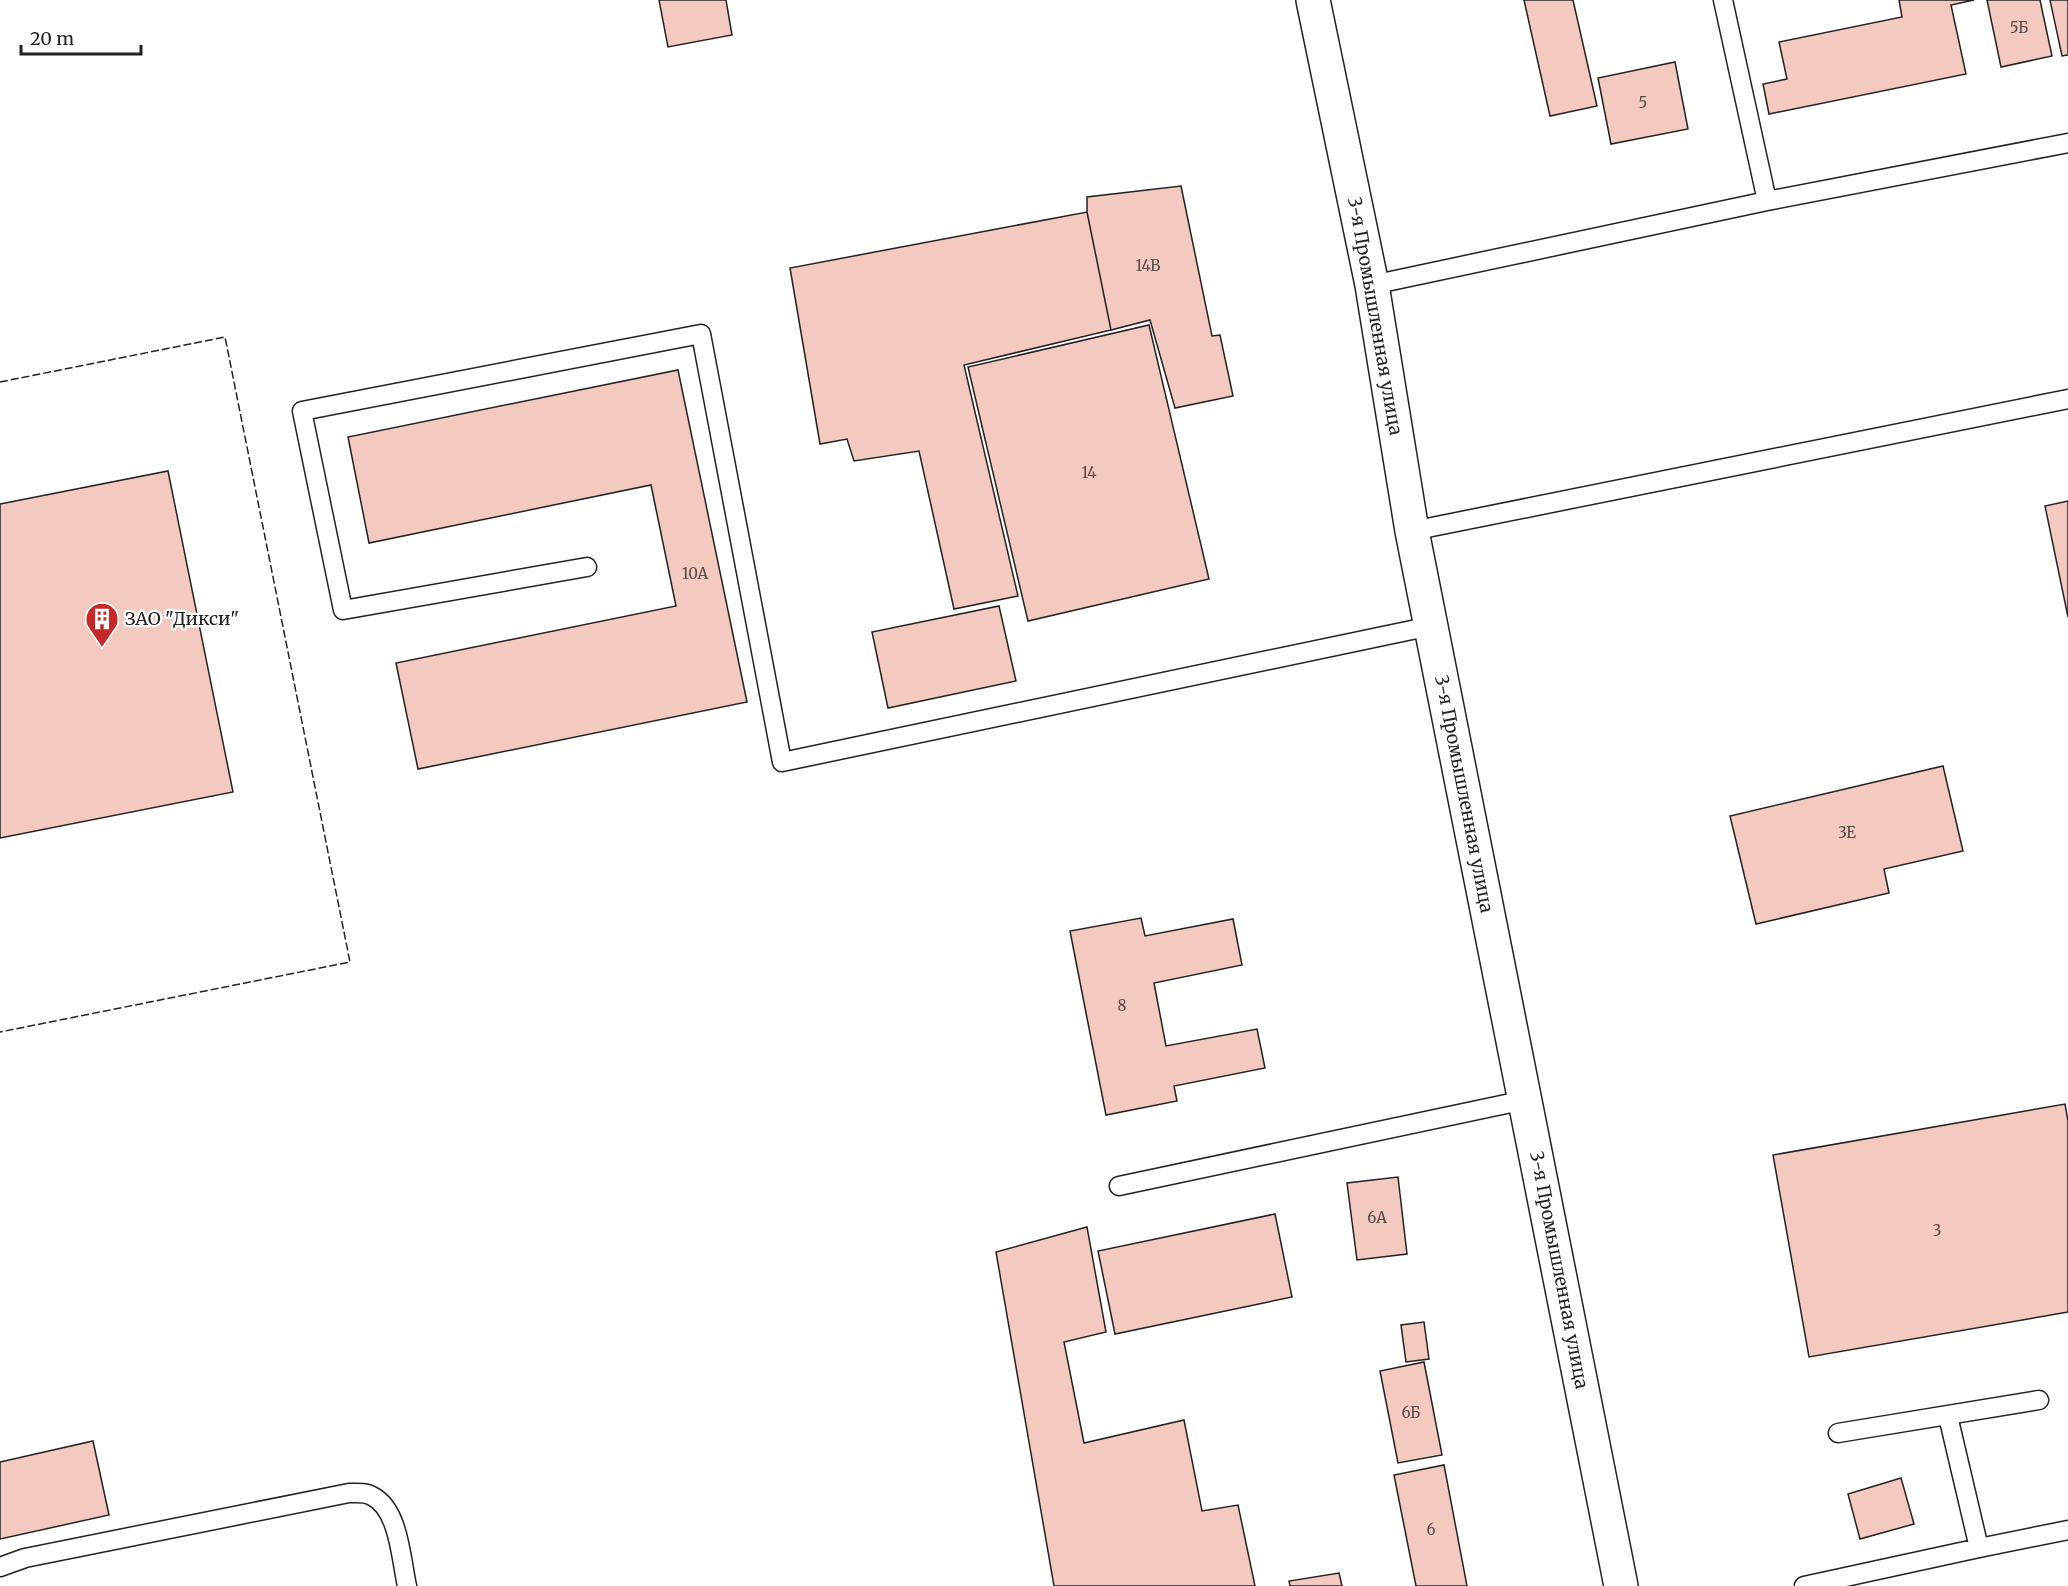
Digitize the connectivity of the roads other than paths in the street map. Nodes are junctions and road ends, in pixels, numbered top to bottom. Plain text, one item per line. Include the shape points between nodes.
1 (1313, 0) edge
2 (1723, 0) edge
3 (2068, 143) edge
4 (1767, 201) junction
5 (1372, 285) junction
6 (2068, 399) edge
7 (1412, 531) junction
8 (586, 567) dead end
9 (1431, 626) junction
10 (1525, 1100) junction
11 (1119, 1186) dead end
12 (2039, 1400) dead end
13 (1948, 1416) junction
14 (1838, 1433) dead end
15 (2068, 1530) edge
16 (1979, 1548) junction
17 (0, 1567) edge
18 (407, 1586) edge
19 (1621, 1586) edge
20 (1804, 1586) edge

1 - 5 street, 3-я Промышленная улица
2 - 4 lane
3 - 4 lane
4 - 5 lane
5 - 7 street, 3-я Промышленная улица
6 - 7 lane
7 - 9 street, 3-я Промышленная улица
8 - 9 lane via 342,610 303,411 701,334 782,762
9 - 10 street, 3-я Промышленная улица
10 - 11 lane
10 - 19 street, 3-я Промышленная улица
12 - 13 lane
13 - 14 lane
13 - 16 lane
15 - 16 lane
16 - 20 lane
17 - 18 lane via 24,1558 349,1493 370,1494 384,1504 394,1524

